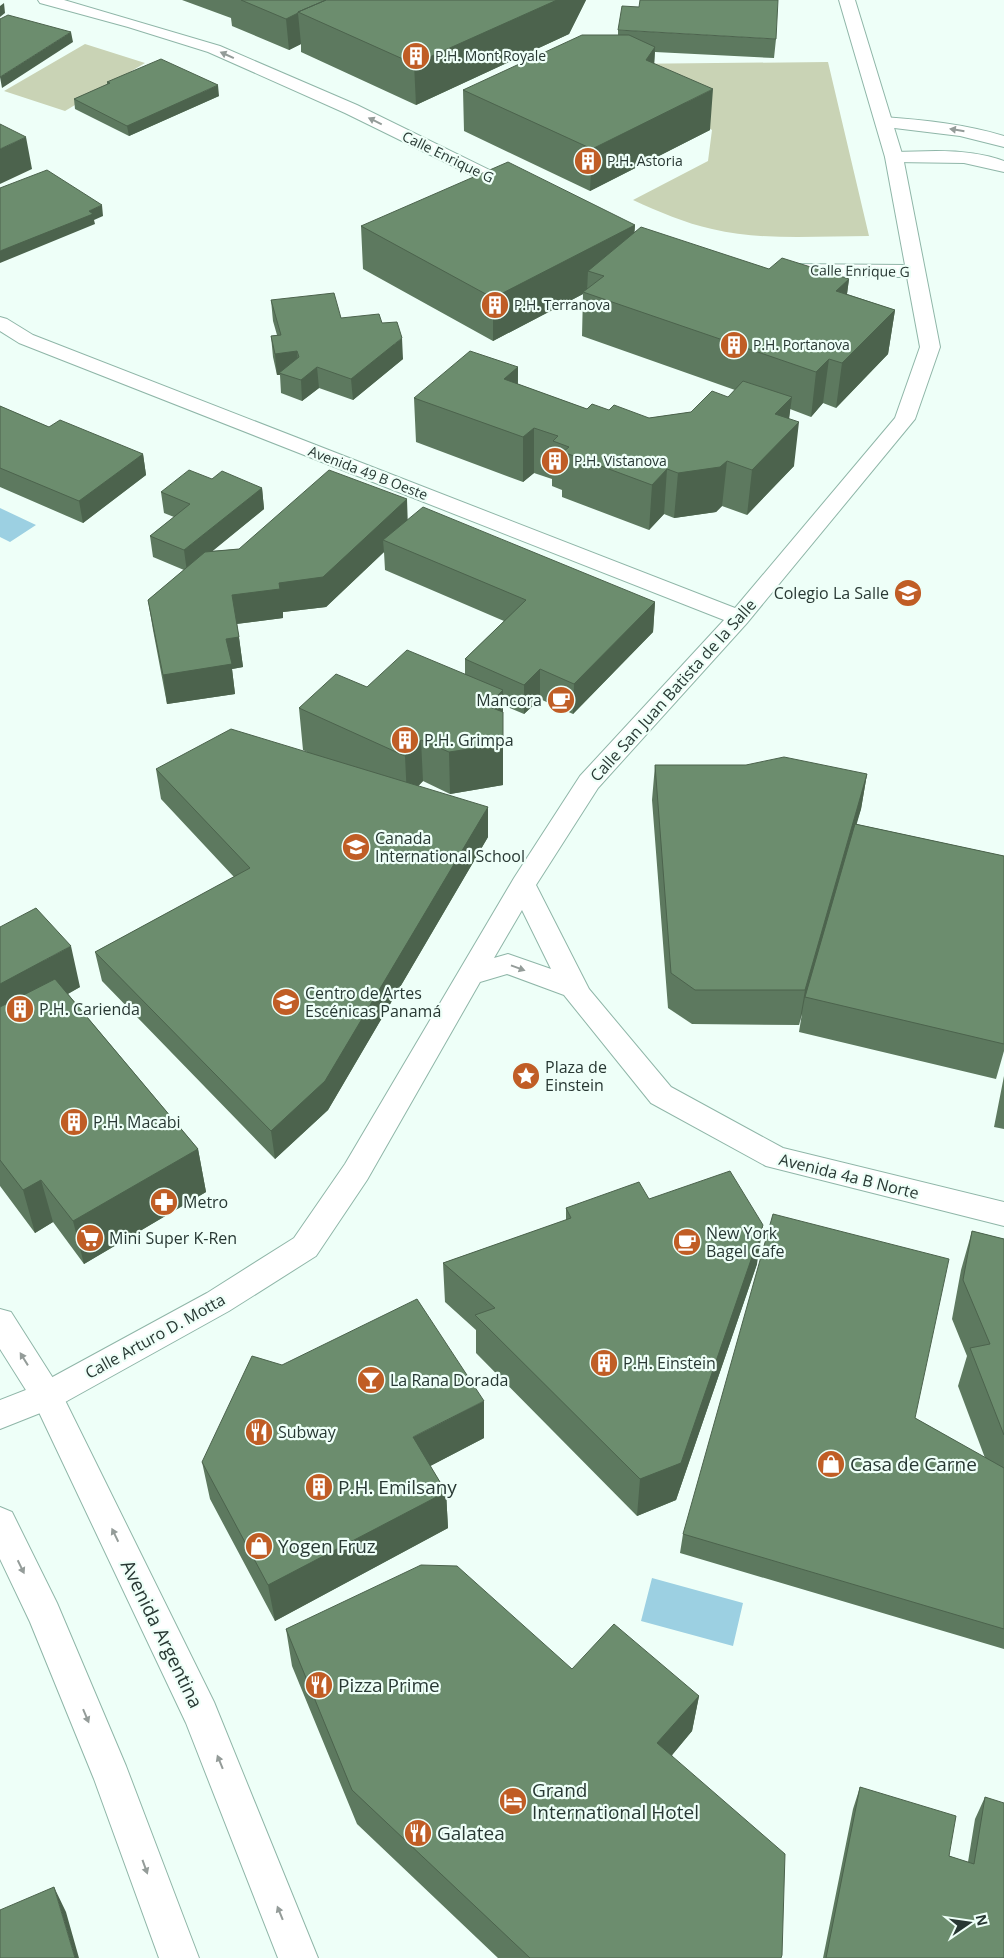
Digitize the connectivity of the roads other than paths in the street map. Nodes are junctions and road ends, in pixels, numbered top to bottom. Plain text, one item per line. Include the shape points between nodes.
1 (46, 0) edge
2 (847, 0) edge
3 (884, 122) junction
4 (1004, 142) edge
5 (894, 156) junction
6 (1004, 167) edge
7 (531, 198) edge
8 (767, 270) edge
9 (917, 271) junction
10 (0, 323) edge
11 (739, 618) junction
12 (522, 885) junction
13 (471, 975) junction
14 (575, 988) junction
15 (1004, 1214) edge
16 (305, 1247) joint
17 (0, 1322) edge
18 (47, 1396) junction
19 (0, 1415) edge
20 (0, 1523) edge
21 (178, 1958) edge
22 (298, 1958) edge

7 -> 1 street, Calle Enrique G via 351,109 214,49
2 - 3 street, Calle San Juan Batista de la Salle
4 -> 3 street via 979,133
3 - 5 street, Calle San Juan Batista de la Salle
5 - 6 street via 953,156
5 - 9 street, Calle San Juan Batista de la Salle
8 - 9 street, Calle Enrique G
9 - 11 street, Calle San Juan Batista de la Salle via 930,347 905,419
10 - 11 street, Avenida 49 B Oeste via 26,339
11 - 12 street, Calle San Juan Batista de la Salle via 589,782
12 - 13 street, Calle San Juan Batista de la Salle
12 - 14 street, Avenida 4a B Norte
13 -> 14 street via 508,964
13 - 16 street, Calle San Juan Batista de la Salle via 356,1172
14 - 15 street, Avenida 4a B Norte via 661,1095 776,1158
16 - 18 street, Calle Arturo D. Motta via 218,1302
18 -> 17 street, Avenida Argentina
18 - 19 street, Calle Arturo D. Motta
22 -> 18 street, Avenida Argentina via 201,1715
20 -> 21 street via 45,1615 113,1779

